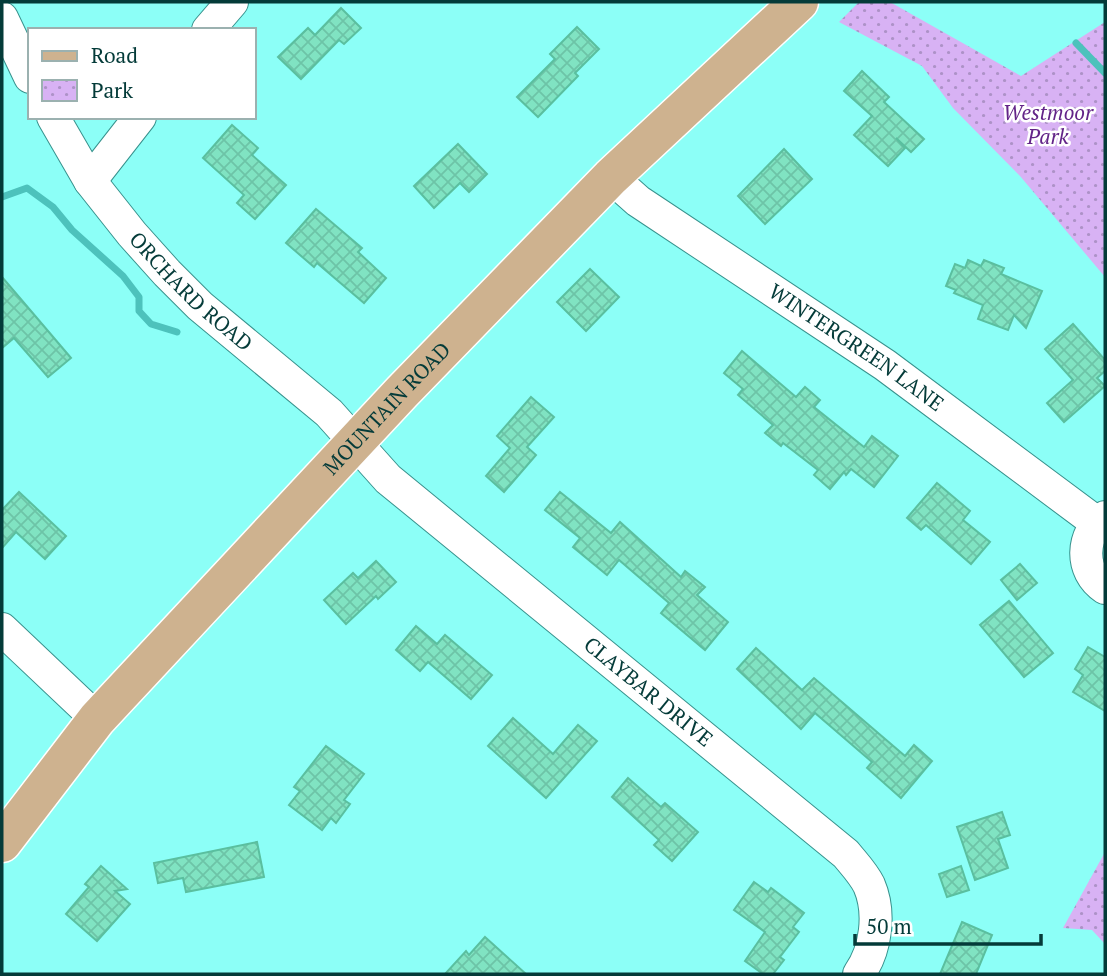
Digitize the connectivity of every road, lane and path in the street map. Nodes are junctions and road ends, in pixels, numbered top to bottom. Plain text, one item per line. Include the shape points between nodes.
1 (232, 2) edge
2 (799, 2) edge
3 (2, 18) edge
4 (210, 28) edge
5 (28, 73) edge
6 (54, 119) edge
7 (137, 119) edge
8 (611, 177) junction
9 (90, 181) junction
10 (355, 442) junction
11 (1101, 520) edge
12 (1105, 588) edge
13 (2, 629) edge
14 (97, 719) junction
15 (2, 843) edge
16 (859, 974) edge

1 - 4 street
2 - 8 main road, MOUNTAIN ROAD
3 - 5 street
6 - 9 street, ORCHARD ROAD
7 - 9 street
8 - 10 main road, MOUNTAIN ROAD
8 - 11 street, WINTERGREEN LANE via 638,201 886,365
9 - 10 street, ORCHARD ROAD via 200,306 329,413
10 - 14 main road, MOUNTAIN ROAD
10 - 16 street, CLAYBAR DRIVE via 388,479 846,854 869,885 875,913 869,956
11 - 12 street, WINTERGREEN LANE via 1089,536 1086,551 1094,579
13 - 14 street
14 - 15 main road, MOUNTAIN ROAD

